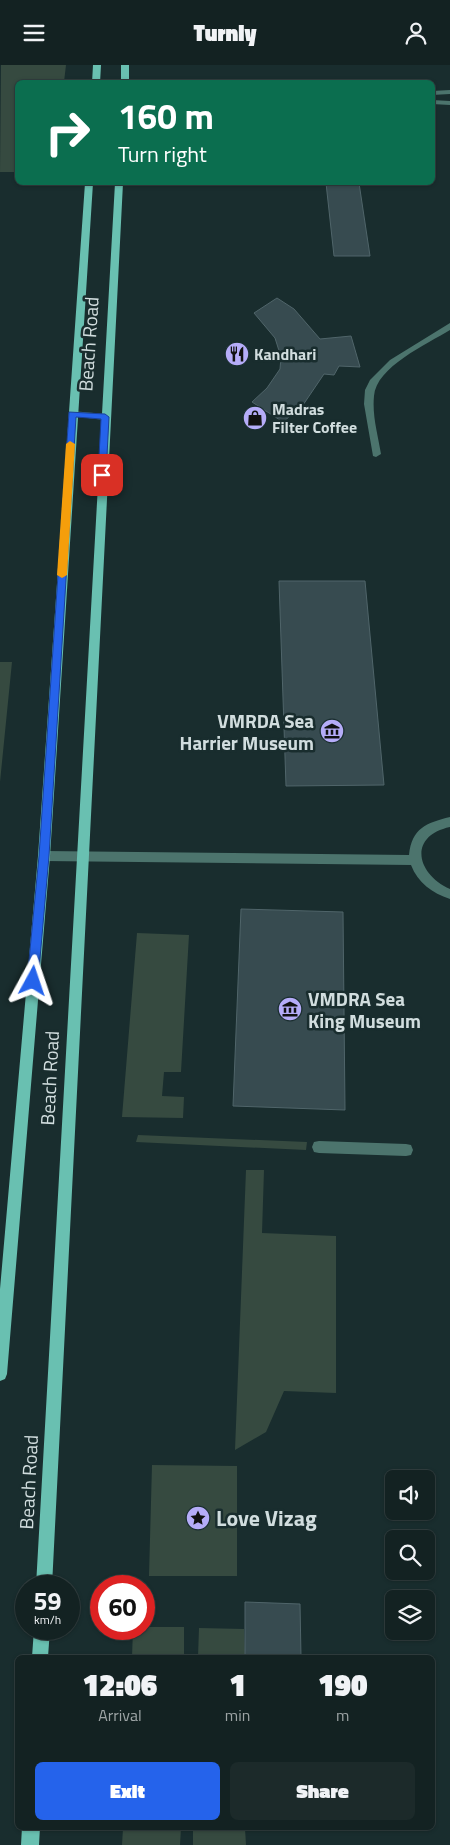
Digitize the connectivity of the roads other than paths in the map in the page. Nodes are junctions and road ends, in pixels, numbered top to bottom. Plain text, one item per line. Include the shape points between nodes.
1 (97, 65) edge
2 (125, 65) edge
3 (96, 80) edge
4 (125, 80) edge
5 (450, 92) edge
6 (435, 93) edge
7 (435, 102) edge
8 (450, 103) edge
9 (89, 185) edge
10 (119, 185) edge
11 (450, 326) edge
12 (72, 414) junction
13 (105, 417) junction
14 (376, 454) dead end
15 (450, 822) edge
16 (44, 856) junction
17 (82, 858) junction
18 (415, 860) junction
19 (450, 894) edge
20 (319, 1147) dead end
21 (406, 1150) dead end
22 (0, 1374) edge
23 (45, 1575) edge
24 (41, 1640) edge
25 (40, 1655) edge
26 (31, 1830) edge
27 (30, 1845) edge

1 - 3 main road
2 - 4 main road
5 - 6 lane
7 - 8 lane
9 - 12 main road, Beach Road
10 - 13 main road, Beach Road
11 - 14 lane via 388,366 375,379 370,390 370,411
12 - 13 lane
12 - 16 main road, Beach Road
13 - 17 main road, Beach Road
15 - 18 lane via 431,827 421,836 415,848
16 - 17 lane
16 - 22 main road, Beach Road
17 - 18 lane
17 - 23 main road, Beach Road
18 - 19 lane via 419,873 429,884
20 - 21 lane
24 - 25 main road
26 - 27 main road

